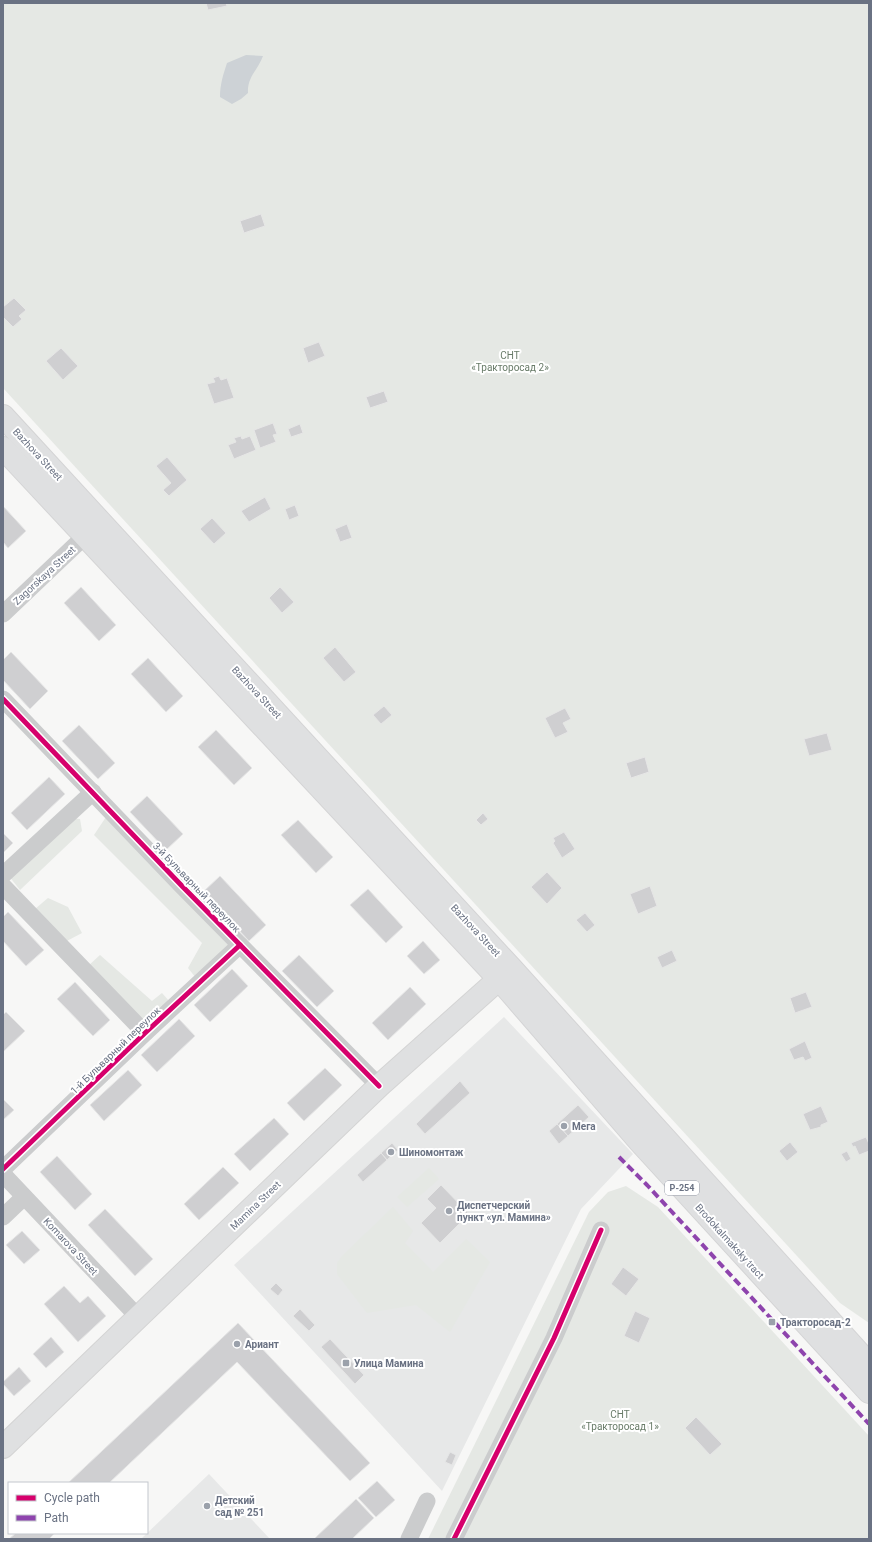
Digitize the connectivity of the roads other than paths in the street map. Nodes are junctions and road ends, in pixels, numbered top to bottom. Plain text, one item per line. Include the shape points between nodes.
1 (3, 416) edge
2 (3, 448) edge
3 (85, 536) junction
4 (3, 614) edge
5 (3, 699) edge
6 (94, 792) junction
7 (3, 875) edge
8 (3, 886) edge
9 (240, 945) junction
10 (505, 974) junction
11 (145, 1033) junction
12 (379, 1086) junction
13 (3, 1169) edge
14 (3, 1174) edge
15 (24, 1197) junction
16 (3, 1217) edge
17 (601, 1230) dead end
18 (138, 1317) junction
19 (869, 1364) edge
20 (869, 1392) edge
21 (3, 1447) edge
22 (427, 1501) dead end
23 (409, 1539) edge
24 (454, 1539) edge

1 - 10 main road, Bazhova Street
2 - 3 main road, Bazhova Street
3 - 4 street, Zagorskaya Street
3 - 10 main road, Bazhova Street
5 - 6 street, 3-й Бульварный переулок
6 - 7 street
6 - 9 street, 3-й Бульварный переулок
8 - 11 street
9 - 11 street, 1-й Бульварный переулок
9 - 12 street, 3-й Бульварный переулок
10 - 12 main road, Mamina Street
10 - 19 main road, Brodokalmaksky tract / Р-254
10 - 20 main road, Brodokalmaksky tract / Р-254 via 640,1142
11 - 13 street, 1-й Бульварный переулок
12 - 18 main road, Mamina Street
14 - 15 street, Komarova Street
15 - 16 street
15 - 18 street, Komarova Street
17 - 24 street via 554,1338
18 - 21 main road, Mamina Street
22 - 23 street

